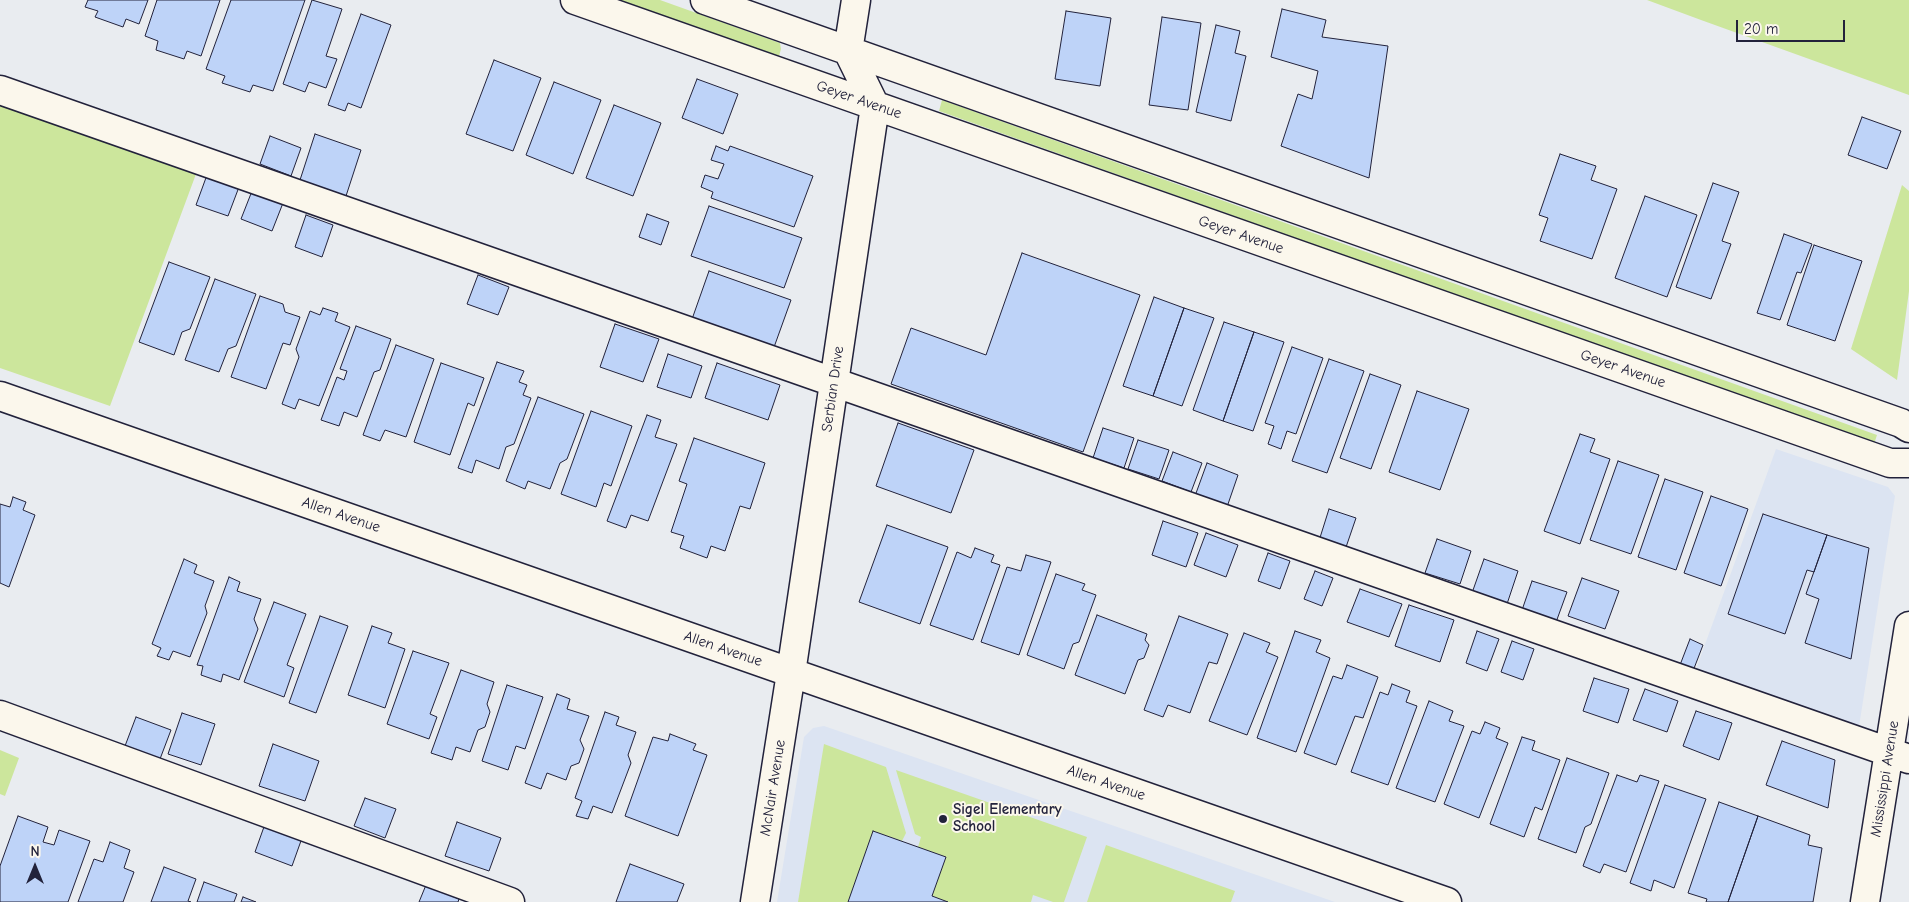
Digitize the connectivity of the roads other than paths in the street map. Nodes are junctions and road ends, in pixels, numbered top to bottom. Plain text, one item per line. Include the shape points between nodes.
1 (575, 0) edge
2 (705, 0) edge
3 (856, 0) edge
4 (848, 51) junction
5 (0, 90) edge
6 (875, 106) junction
7 (834, 382) junction
8 (0, 396) edge
9 (1909, 428) edge
10 (1909, 463) edge
11 (1909, 626) edge
12 (791, 673) junction
13 (0, 715) edge
14 (1899, 755) edge
15 (510, 902) edge
16 (754, 902) edge
17 (1447, 902) edge
18 (1865, 902) edge

1 - 6 street, Geyer Avenue
2 - 4 street
3 - 4 street
4 - 6 street
4 - 9 street
5 - 7 street
6 - 7 street, Serbian Drive
6 - 10 street, Geyer Avenue via 1871,457 1890,463
7 - 12 street, Serbian Drive
7 - 14 street
8 - 12 street, Allen Avenue
11 - 14 street, Mississippi Avenue
12 - 16 street, McNair Avenue
12 - 17 street, Allen Avenue
13 - 15 street
14 - 18 street, Mississippi Avenue

